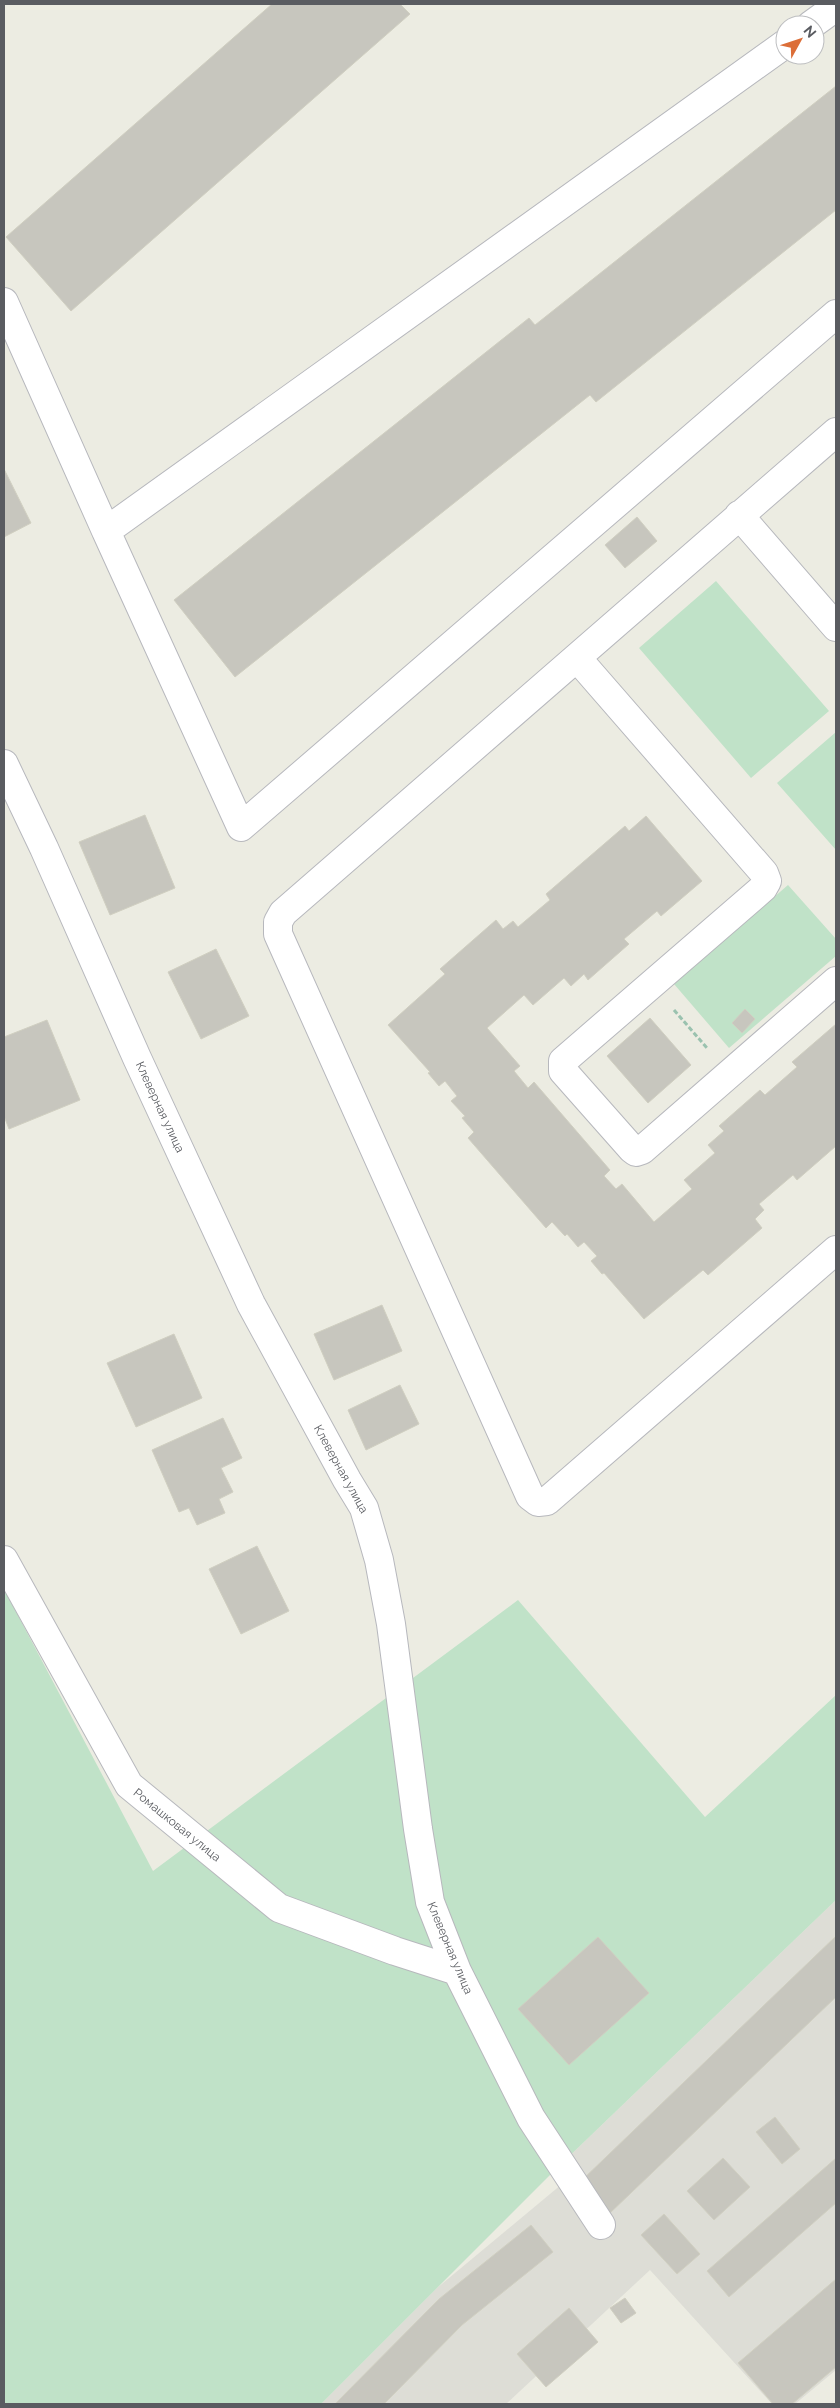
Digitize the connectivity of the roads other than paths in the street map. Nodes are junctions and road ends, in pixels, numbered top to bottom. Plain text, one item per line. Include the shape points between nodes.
1 (836, 7) edge
2 (825, 15) edge
3 (775, 51) edge
4 (4, 302) edge
5 (836, 314) edge
6 (836, 432) edge
7 (739, 515) junction
8 (106, 531) junction
9 (836, 627) edge
10 (577, 658) junction
11 (4, 764) edge
12 (836, 981) edge
13 (836, 1250) edge
14 (4, 1560) edge
15 (457, 1971) junction
16 (600, 2226) dead end

1 - 2 street
3 - 8 street
4 - 8 street
5 - 8 street via 241,827
6 - 7 street
7 - 9 street
7 - 10 street
10 - 12 street via 767,880 763,888 563,1062 563,1071 636,1152
10 - 13 street via 284,913 278,922 278,934 530,1496 538,1502 547,1501
11 - 15 street, Клеверная улица via 251,1304 364,1508 392,1624 430,1902
14 - 15 street, Ромашковая улица via 128,1785 278,1908
15 - 16 street, Клеверная улица via 531,2118

